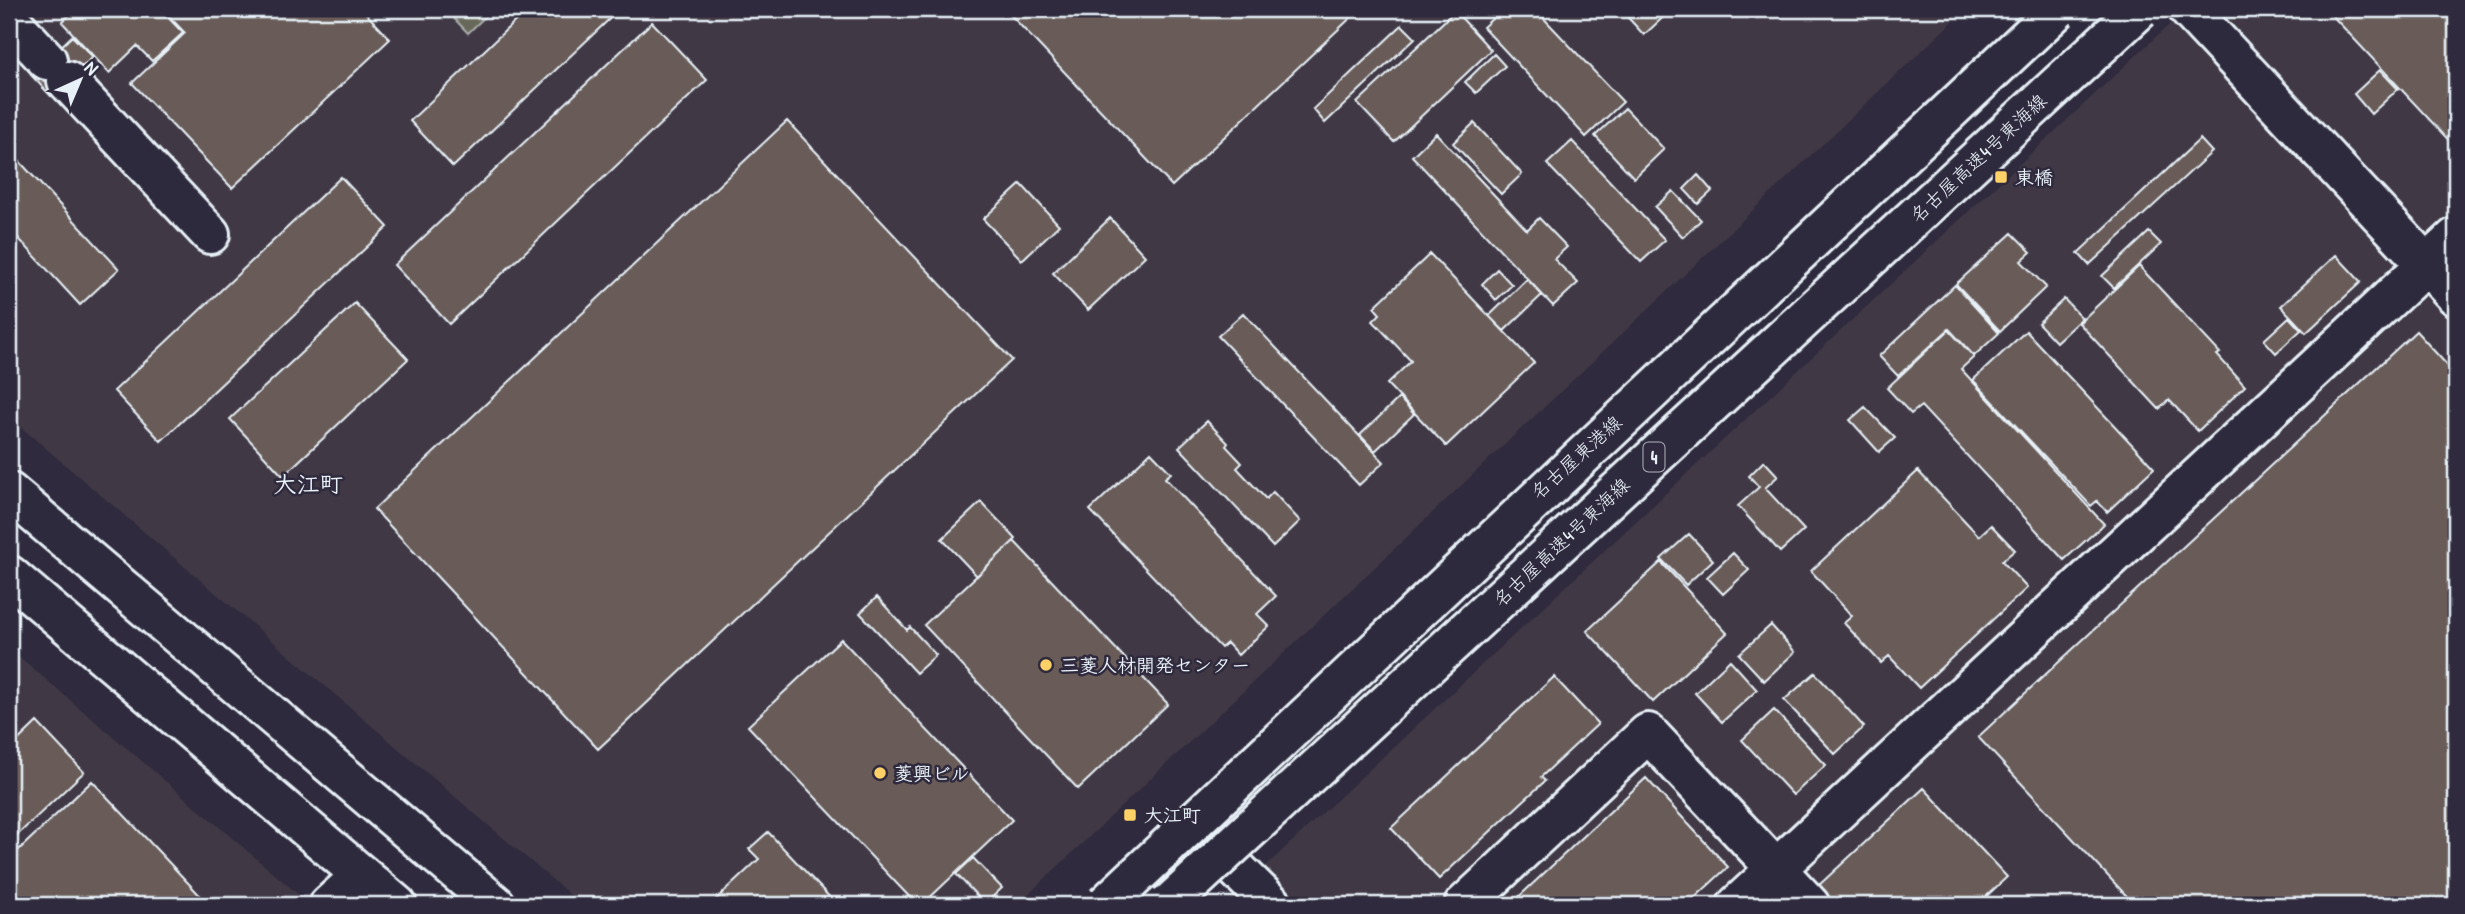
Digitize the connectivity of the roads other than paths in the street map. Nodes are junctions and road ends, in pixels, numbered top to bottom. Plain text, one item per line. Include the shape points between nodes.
1 (2058, 9) edge
2 (2067, 9) edge
3 (2108, 9) edge
4 (2140, 9) edge
5 (2188, 9) edge
6 (9, 19) edge
7 (210, 234) dead end
8 (2456, 237) edge
9 (2427, 264) junction
10 (2456, 296) edge
11 (9, 492) edge
12 (9, 575) edge
13 (1208, 841) junction
14 (1776, 869) junction
15 (362, 875) junction
16 (329, 905) edge
17 (397, 905) edge
18 (496, 905) edge
19 (1085, 905) edge
20 (1105, 905) edge
21 (1140, 905) edge
22 (1168, 905) edge
23 (1273, 905) edge
24 (1464, 905) edge
25 (1737, 905) edge
26 (1810, 905) edge

1 - 20 main road, bridge
2 - 19 main road, 名古屋東港線
3 - 13 main road, 名古屋東港線
4 - 22 main road, 名古屋高速4号東海線 / 4, bridge
5 - 9 main road
6 - 7 main road
8 - 9 main road
9 - 10 main road
9 - 14 main road
11 - 18 main road
12 - 15 main road
13 - 21 main road, 名古屋東港線
13 - 23 main road
14 - 24 main road via 1648,733
14 - 25 main road
14 - 26 main road
15 - 16 main road
15 - 17 main road

